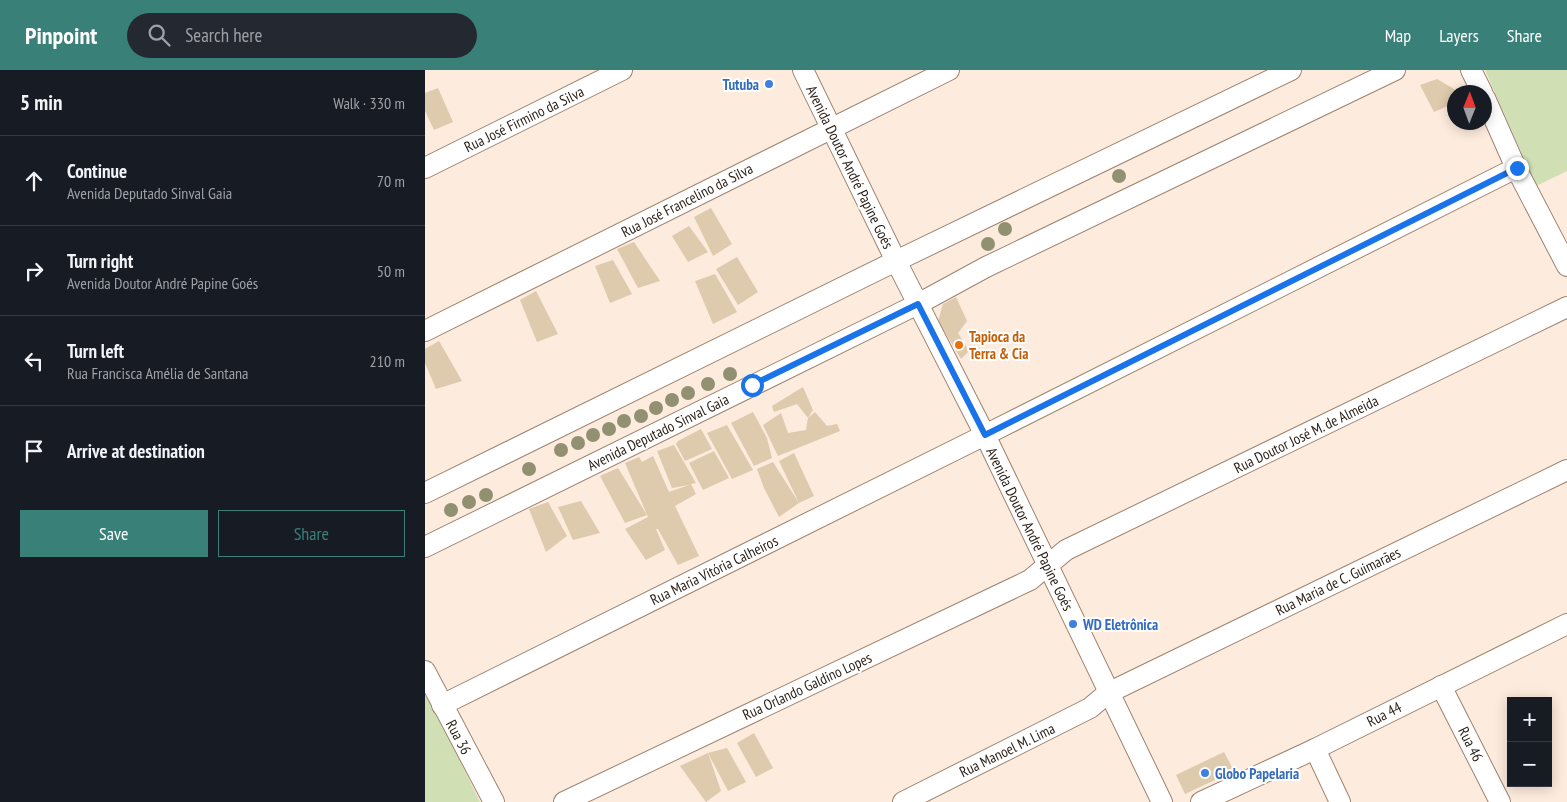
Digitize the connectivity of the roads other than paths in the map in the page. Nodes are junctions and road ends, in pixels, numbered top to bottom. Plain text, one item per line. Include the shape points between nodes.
1 (622, 70) edge
2 (803, 70) edge
3 (949, 70) edge
4 (1291, 70) edge
5 (1395, 70) edge
6 (1471, 70) edge
7 (1478, 85) edge
8 (1492, 113) edge
9 (832, 128) junction
10 (425, 168) edge
11 (1517, 168) junction
12 (896, 261) junction
13 (1567, 266) edge
14 (918, 304) junction
15 (1567, 307) edge
16 (425, 331) edge
17 (985, 435) junction
18 (1567, 470) edge
19 (425, 493) edge
20 (425, 547) edge
21 (1048, 565) junction
22 (1567, 624) edge
23 (425, 671) edge
24 (1441, 686) junction
25 (1109, 693) junction
26 (442, 704) junction
27 (1315, 749) junction
28 (495, 802) edge
29 (563, 802) edge
30 (903, 802) edge
31 (1162, 802) edge
32 (1201, 802) edge
33 (1340, 802) edge
34 (1500, 802) edge

1 - 10 street, Rua José Firmino da Silva
2 - 9 street, Avenida Doutor André Papine Goés
3 - 9 street, Rua José Francelino da Silva
4 - 12 street
5 - 14 street, Avenida Deputado Sinval Gaia via 994,263
6 - 7 street
8 - 11 street
9 - 12 street, Avenida Doutor André Papine Goés
9 - 16 street, Rua José Francelino da Silva
11 - 13 street
11 - 17 street, Rua Maria Vitória Calheiros
12 - 14 street, Avenida Doutor André Papine Goés
12 - 19 street
14 - 17 street, Avenida Doutor André Papine Goés
14 - 20 street, Avenida Deputado Sinval Gaia
15 - 21 street, Rua Doutor José M. de Almeida via 1066,550
17 - 21 street, Avenida Doutor André Papine Goés
17 - 26 street, Rua Maria Vitória Calheiros
18 - 25 street, Rua Maria de C. Guimarães
21 - 25 street, Avenida Doutor André Papine Goés
21 - 29 street, Rua Orlando Galdino Lopes via 1030,580
22 - 24 street, Rua 44
23 - 26 street, Rua 36
24 - 27 street, Rua 44
24 - 34 street, Rua 46
25 - 30 street, Rua Manoel M. Lima via 1090,708
25 - 31 street, Avenida Doutor André Papine Goés
26 - 28 street, Rua 36
27 - 32 street, Rua 44
27 - 33 street

